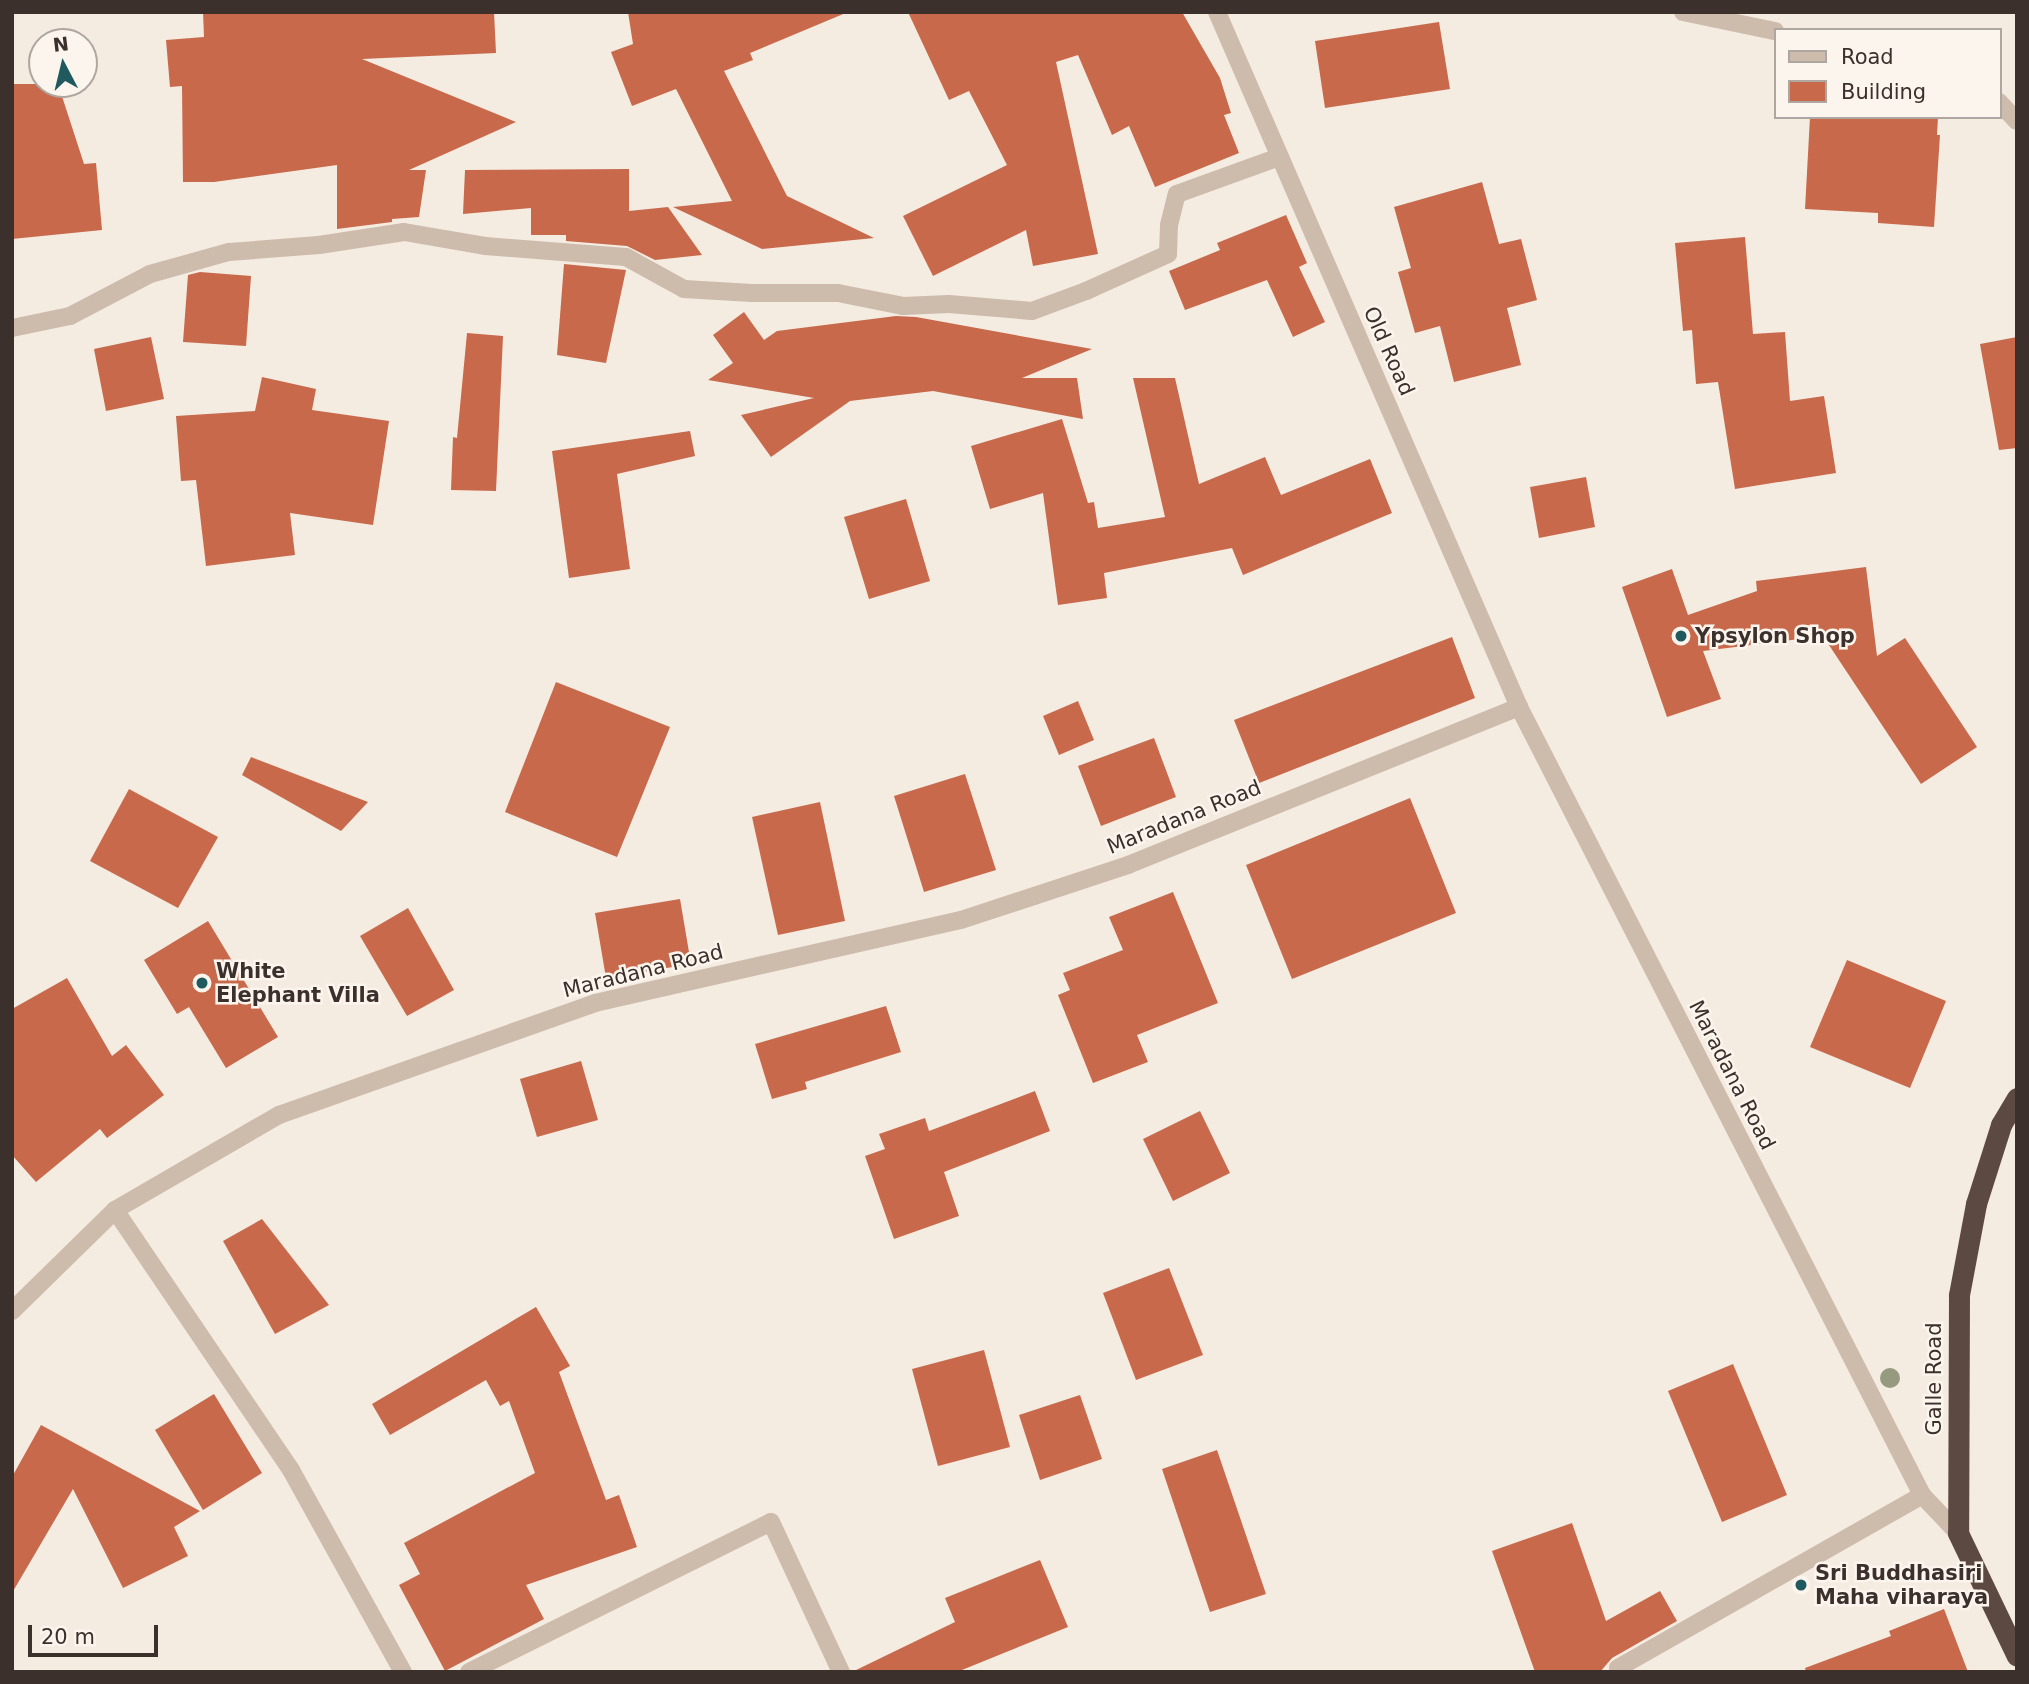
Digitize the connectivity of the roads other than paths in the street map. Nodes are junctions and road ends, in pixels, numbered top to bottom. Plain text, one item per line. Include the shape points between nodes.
1 (1217, 12) edge
2 (1683, 12) edge
3 (1773, 31) edge
4 (2001, 104) edge
5 (2017, 121) edge
6 (1279, 157) junction
7 (12, 328) edge
8 (1519, 707) junction
9 (2017, 1098) edge
10 (115, 1210) junction
11 (12, 1311) edge
12 (1922, 1495) junction
13 (1958, 1534) junction
14 (2017, 1656) edge
15 (1618, 1668) dead end
16 (403, 1672) edge
17 (469, 1672) edge
18 (841, 1672) edge

1 - 6 street, Old Road
2 - 3 street
4 - 5 street
6 - 7 street via 1177,194 1168,254 1032,311 949,304 904,306 838,293 684,289 626,257 485,246 404,232 229,253 150,274 70,316
6 - 8 street, Old Road
8 - 10 street, Maradana Road via 1128,865 974,916 595,1003 279,1115
8 - 12 street, Maradana Road
9 - 13 highway, Galle Road via 2001,1125 1976,1204 1959,1295
10 - 11 street, Maradana Road
10 - 16 street via 291,1470
12 - 13 street, Maradana Road
12 - 15 street
13 - 14 highway, Galle Road
17 - 18 street via 771,1522

